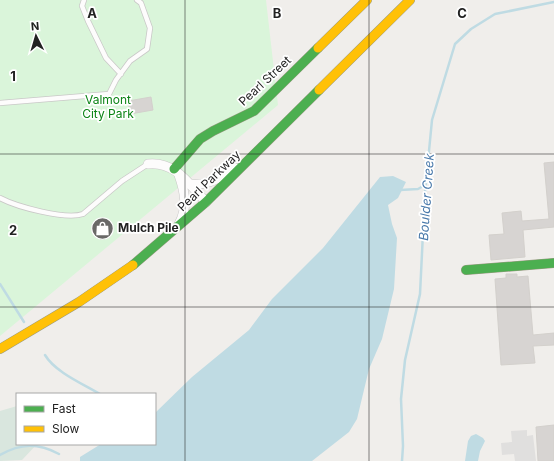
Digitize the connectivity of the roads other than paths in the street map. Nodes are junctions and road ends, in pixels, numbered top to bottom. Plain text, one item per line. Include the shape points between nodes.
1 (84, 0) edge
2 (137, 0) edge
3 (367, 0) edge
4 (410, 0) edge
5 (121, 74) junction
6 (0, 103) edge
7 (245, 162) junction
8 (148, 164) joint
9 (176, 172) junction
10 (189, 184) junction
11 (0, 198) edge
12 (206, 202) junction
13 (177, 228) junction
14 (554, 263) edge
15 (466, 270) dead end
16 (0, 349) edge

1 - 5 lane via 82,6 106,58
2 - 5 lane via 141,3 150,28 147,49 130,61
3 - 9 main road, Pearl Street via 254,111 200,139
4 - 7 main road, Pearl Parkway
5 - 6 lane via 109,94
7 - 10 street via 210,183
7 - 12 main road, Pearl Parkway
8 - 9 street via 161,164
8 - 11 lane via 78,216 52,214
9 - 10 street
9 - 13 street via 183,188 185,204
10 - 12 street
12 - 13 main road, Pearl Parkway
13 - 16 main road, Pearl Parkway via 107,284
14 - 15 main road

